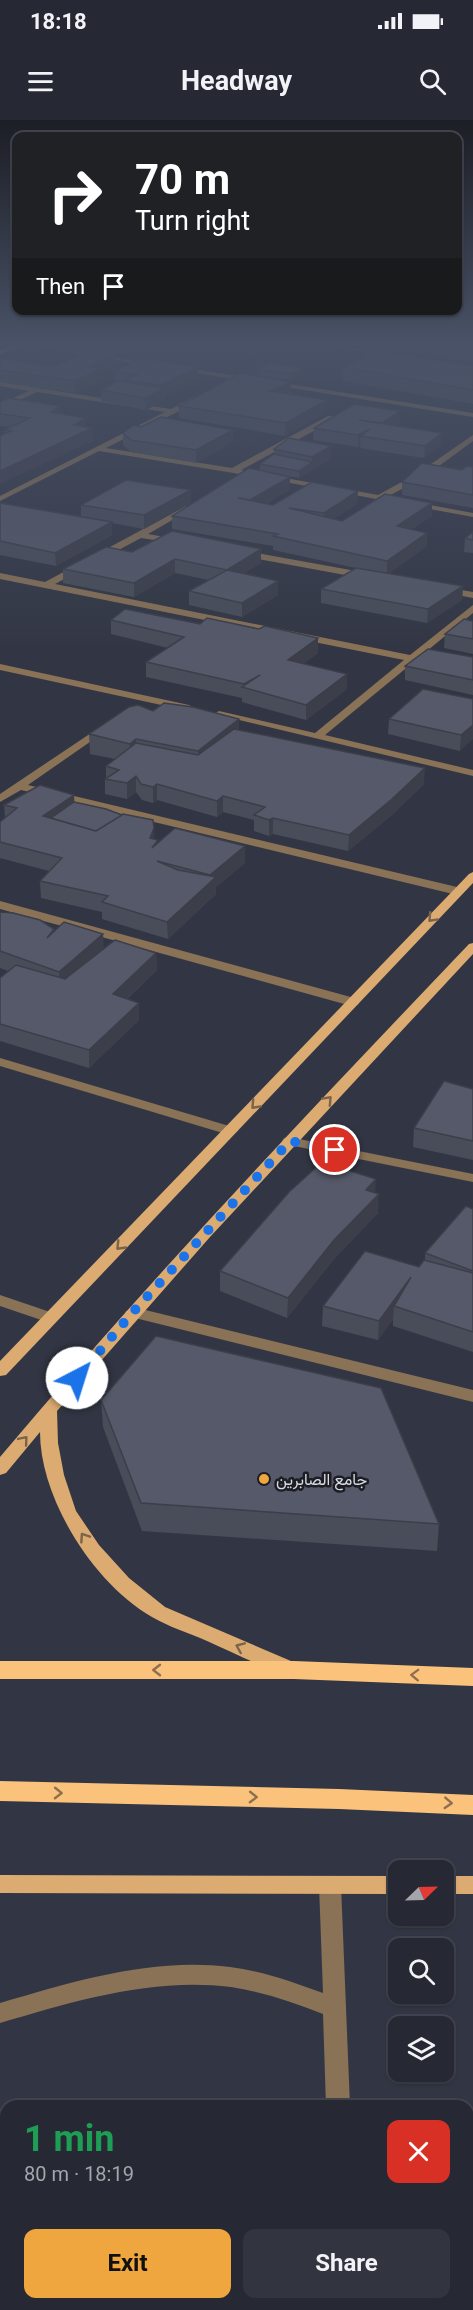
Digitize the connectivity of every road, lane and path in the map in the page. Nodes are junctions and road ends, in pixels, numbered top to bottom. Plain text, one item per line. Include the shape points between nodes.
1 (276, 448) edge
2 (459, 448) edge
3 (98, 449) joint
4 (233, 471) junction
5 (252, 474) junction
6 (242, 479) edge
7 (0, 499) edge
8 (377, 499) junction
9 (201, 502) edge
10 (473, 515) edge
11 (140, 535) junction
12 (186, 543) edge
13 (232, 551) edge
14 (0, 576) edge
15 (381, 579) edge
16 (47, 585) junction
17 (439, 589) edge
18 (473, 595) edge
19 (473, 608) edge
20 (410, 658) junction
21 (0, 667) edge
22 (146, 698) junction
23 (136, 705) edge
24 (117, 719) edge
25 (318, 736) junction
26 (473, 773) edge
27 (19, 786) junction
28 (0, 799) edge
29 (473, 876) edge
30 (457, 891) junction
31 (0, 905) edge
32 (473, 947) edge
33 (352, 1002) junction
34 (0, 1062) edge
35 (231, 1131) junction
36 (290, 1141) junction
37 (473, 1178) edge
38 (0, 1300) edge
39 (133, 1312) junction
40 (50, 1318) junction
41 (0, 1371) edge
42 (473, 1396) edge
43 (49, 1410) junction
44 (0, 1469) edge
45 (0, 1670) edge
46 (294, 1670) junction
47 (473, 1677) edge
48 (7, 1794) edge
49 (473, 1804) edge
50 (0, 1884) edge
51 (330, 1885) junction
52 (388, 1885) edge
53 (454, 1885) edge
54 (473, 1885) edge
55 (334, 2008) junction
56 (0, 2013) edge
57 (338, 2100) edge

1 - 4 street
2 - 8 street
3 - 4 street
3 - 7 street
4 - 5 street
5 - 6 street
5 - 8 street
8 - 10 street
9 - 11 street
11 - 12 street
11 - 16 street
13 - 15 street
14 - 16 street
16 - 20 street
17 - 18 street
19 - 20 street
20 - 25 street
21 - 22 street
22 - 23 street
22 - 25 street
24 - 27 street
25 - 26 street
27 - 28 street
27 - 30 street
29 - 30 main road
30 -> 33 main road
31 - 33 street
36 -> 32 main road
33 -> 35 main road
34 - 35 street
35 -> 40 main road
36 - 37 street
36 - 39 main road
38 - 40 street
39 - 42 street
39 - 43 main road
40 - 41 main road
44 -> 43 main road
46 -> 43 main road via 158,1612 122,1583 93,1550 68,1512 49,1443
46 -> 45 highway
47 -> 46 highway
48 -> 49 highway
50 - 51 main road
51 - 52 main road
51 - 55 street
53 - 54 main road
55 - 56 street via 283,1988 228,1976 173,1976 71,1992
55 - 57 street

